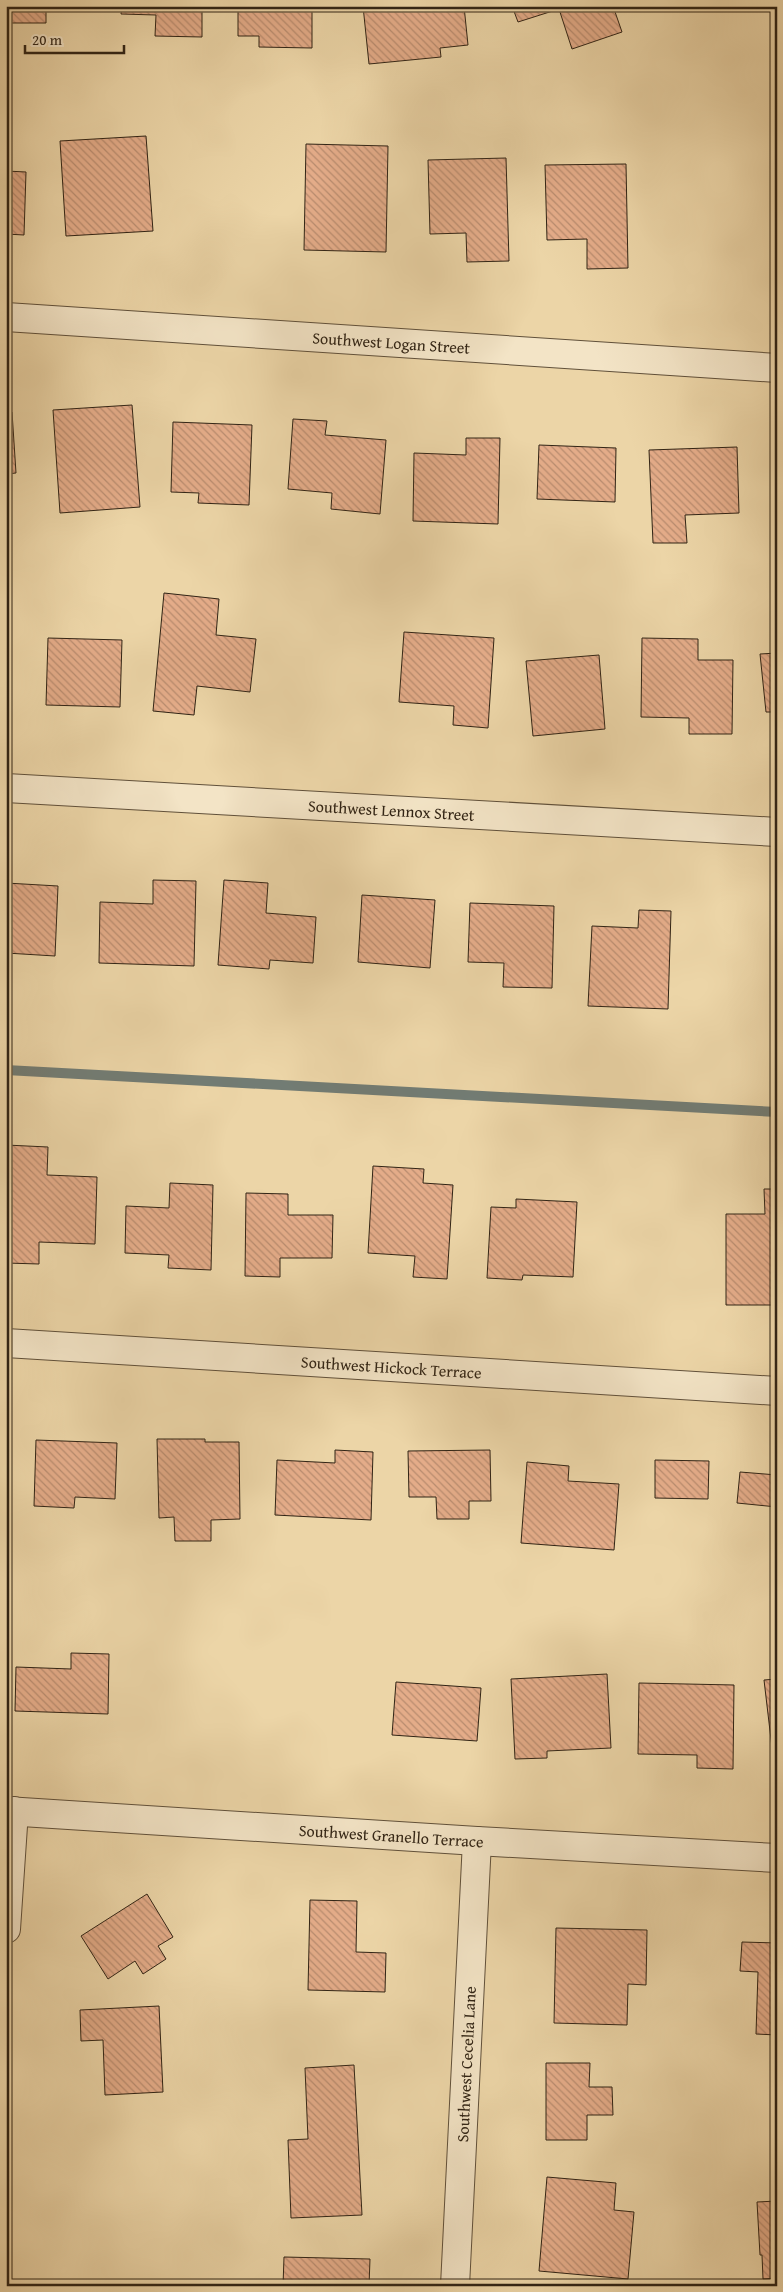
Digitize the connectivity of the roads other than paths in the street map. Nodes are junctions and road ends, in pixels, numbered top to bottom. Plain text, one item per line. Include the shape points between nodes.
1 (6, 317) edge
2 (777, 368) edge
3 (6, 788) edge
4 (777, 832) edge
5 (6, 1343) edge
6 (777, 1391) edge
7 (10, 1811) edge
8 (476, 1841) junction
9 (777, 1858) edge
10 (6, 1929) edge
11 (455, 2286) edge

1 - 2 street, Southwest Logan Street
3 - 4 street, Southwest Lennox Street
5 - 6 street, Southwest Hickock Terrace
7 - 8 street, Southwest Granello Terrace
7 - 10 street
8 - 9 street, Southwest Granello Terrace
8 - 11 street, Southwest Cecelia Lane

